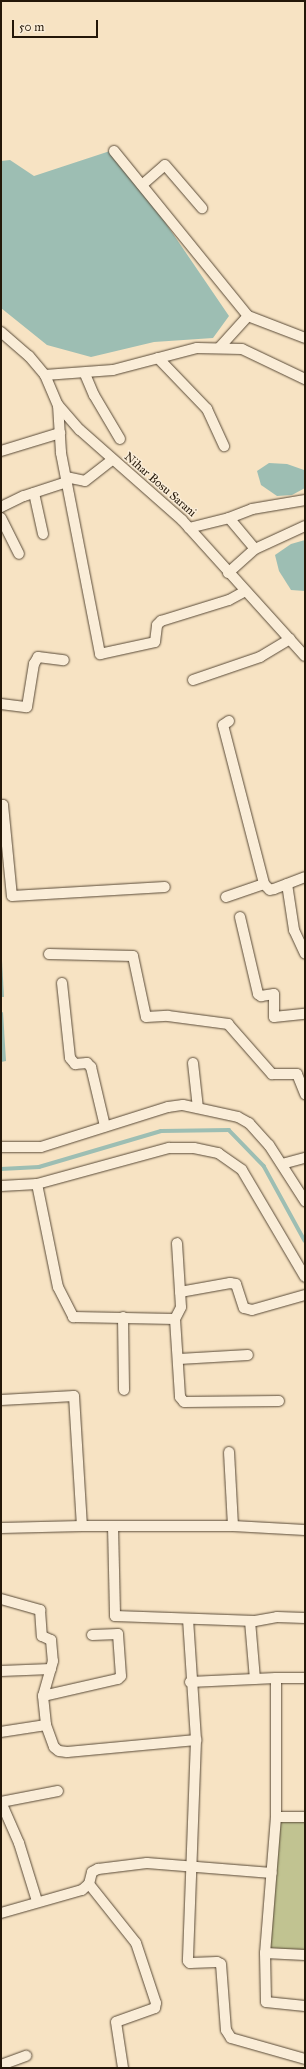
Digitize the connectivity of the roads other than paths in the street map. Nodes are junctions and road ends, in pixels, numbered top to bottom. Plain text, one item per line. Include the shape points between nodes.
1 (114, 151) dead end
2 (142, 185) junction
3 (202, 208) dead end
4 (248, 316) junction
5 (1, 332) edge
6 (305, 338) edge
7 (219, 348) junction
8 (158, 358) junction
9 (85, 374) junction
10 (45, 375) junction
11 (305, 379) edge
12 (58, 405) junction
13 (60, 433) junction
14 (120, 439) dead end
15 (224, 446) dead end
16 (1, 451) edge
17 (112, 460) junction
18 (67, 479) junction
19 (34, 493) junction
20 (305, 500) edge
21 (1, 507) edge
22 (1, 518) edge
23 (229, 518) junction
24 (305, 526) edge
25 (189, 528) junction
26 (43, 534) dead end
27 (255, 549) junction
28 (19, 554) dead end
29 (228, 573) junction
30 (245, 591) junction
31 (290, 639) junction
32 (305, 656) edge
33 (64, 660) dead end
34 (193, 680) dead end
35 (1, 704) edge
36 (229, 721) dead end
37 (1, 805) edge
38 (305, 877) edge
39 (264, 884) junction
40 (287, 884) junction
41 (165, 886) dead end
42 (226, 897) dead end
43 (240, 917) dead end
44 (303, 943) edge
45 (49, 954) dead end
46 (305, 954) edge
47 (62, 983) dead end
48 (305, 1014) edge
49 (194, 1063) dead end
50 (305, 1094) edge
51 (198, 1108) junction
52 (105, 1126) junction
53 (1, 1147) edge
54 (305, 1158) edge
55 (282, 1164) junction
56 (37, 1184) junction
57 (1, 1186) edge
58 (305, 1201) edge
59 (177, 1243) dead end
60 (305, 1277) edge
61 (180, 1292) junction
62 (305, 1295) edge
63 (123, 1317) junction
64 (175, 1319) junction
65 (248, 1355) dead end
66 (178, 1358) junction
67 (124, 1390) dead end
68 (1, 1400) edge
69 (279, 1401) dead end
70 (229, 1452) dead end
71 (82, 1526) junction
72 (113, 1526) junction
73 (233, 1526) junction
74 (1, 1528) edge
75 (305, 1530) edge
76 (1, 1599) edge
77 (305, 1618) edge
78 (188, 1619) junction
79 (250, 1621) junction
80 (92, 1635) dead end
81 (51, 1669) junction
82 (1, 1671) edge
83 (276, 1678) junction
84 (305, 1678) edge
85 (255, 1679) junction
86 (190, 1682) junction
87 (43, 1696) junction
88 (46, 1725) junction
89 (1, 1732) edge
90 (196, 1740) junction
91 (58, 1792) dead end
92 (1, 1802) edge
93 (276, 1817) junction
94 (305, 1817) edge
95 (4, 1824) edge
96 (190, 1866) junction
97 (272, 1873) junction
98 (89, 1884) junction
99 (37, 1901) junction
100 (1, 1912) edge
101 (265, 1953) junction
102 (305, 1955) edge
103 (305, 2006) edge
104 (26, 2056) dead end
105 (305, 2059) edge
106 (1, 2065) edge
107 (123, 2068) edge

1 - 2 street
2 - 3 street via 165,165
2 - 4 street via 225,291
4 - 6 street
4 - 7 street
5 - 10 street, Nihar Bosu Sarani via 29,356
7 - 8 street via 197,348
7 - 11 street via 242,349
8 - 9 street via 113,370
8 - 15 street via 206,409
9 - 10 street
9 - 14 street via 94,395
10 - 12 street, Nihar Bosu Sarani
12 - 13 street
12 - 17 street, Nihar Bosu Sarani
13 - 16 street
13 - 18 street
17 - 18 street via 84,481
17 - 25 street, Nihar Bosu Sarani
18 - 19 street
18 - 30 street via 101,655 155,642 157,625 161,621 229,600
19 - 21 street
19 - 26 street
20 - 23 street via 252,509
22 - 28 street
23 - 25 street
23 - 27 street
24 - 27 street
25 - 29 street, Nihar Bosu Sarani
27 - 29 street
29 - 30 street, Nihar Bosu Sarani
30 - 31 street, Nihar Bosu Sarani
31 - 32 street, Nihar Bosu Sarani
31 - 34 street via 260,657
33 - 35 street via 38,657 34,664 27,707
36 - 39 street via 223,725
37 - 41 street via 12,896
38 - 40 street
39 - 40 street via 270,890
39 - 42 street
40 - 44 street via 294,930
43 - 48 street via 258,994 274,994 274,1017
44 - 46 street
45 - 50 street via 133,956 146,1017 168,1016 228,1024 272,1074 297,1074
47 - 52 street via 70,1058 74,1064 87,1063 91,1067
49 - 51 street
51 - 52 street via 183,1105 168,1107
51 - 55 street via 238,1117 249,1123
52 - 53 street via 41,1147
54 - 55 street
55 - 58 street
56 - 57 street
56 - 60 street via 169,1148 194,1148 218,1153 242,1170
56 - 63 street via 58,1287 70,1314 77,1318
59 - 61 street
61 - 62 street via 236,1284 244,1308 252,1310
61 - 64 street via 181,1307
63 - 64 street
63 - 67 street
64 - 66 street
65 - 66 street
66 - 69 street via 180,1397 184,1402
68 - 71 street via 74,1396
70 - 73 street
71 - 72 street
71 - 74 street
72 - 73 street
72 - 78 street via 115,1616 171,1616
73 - 75 street
76 - 81 street via 41,1612 42,1636 51,1642
77 - 79 street via 277,1617
78 - 79 street
78 - 86 street
79 - 85 street
80 - 87 street via 118,1634 121,1676 118,1679
81 - 82 street
81 - 87 street
83 - 84 street
83 - 85 street
83 - 93 street
85 - 86 street
86 - 90 street
87 - 88 street
88 - 89 street
88 - 90 street via 54,1747 58,1751 67,1752
90 - 96 street
91 - 92 street
92 - 95 street
93 - 94 street
93 - 97 street
95 - 99 street via 20,1843
96 - 97 street
96 - 98 street via 147,1863 98,1869 92,1872
96 - 105 street via 188,1961 221,1964 228,2035
97 - 101 street
98 - 99 street via 82,1890
98 - 107 street via 136,1943 156,2003 154,2008 116,2022
99 - 100 street
101 - 102 street
101 - 103 street via 266,2002
104 - 106 street

